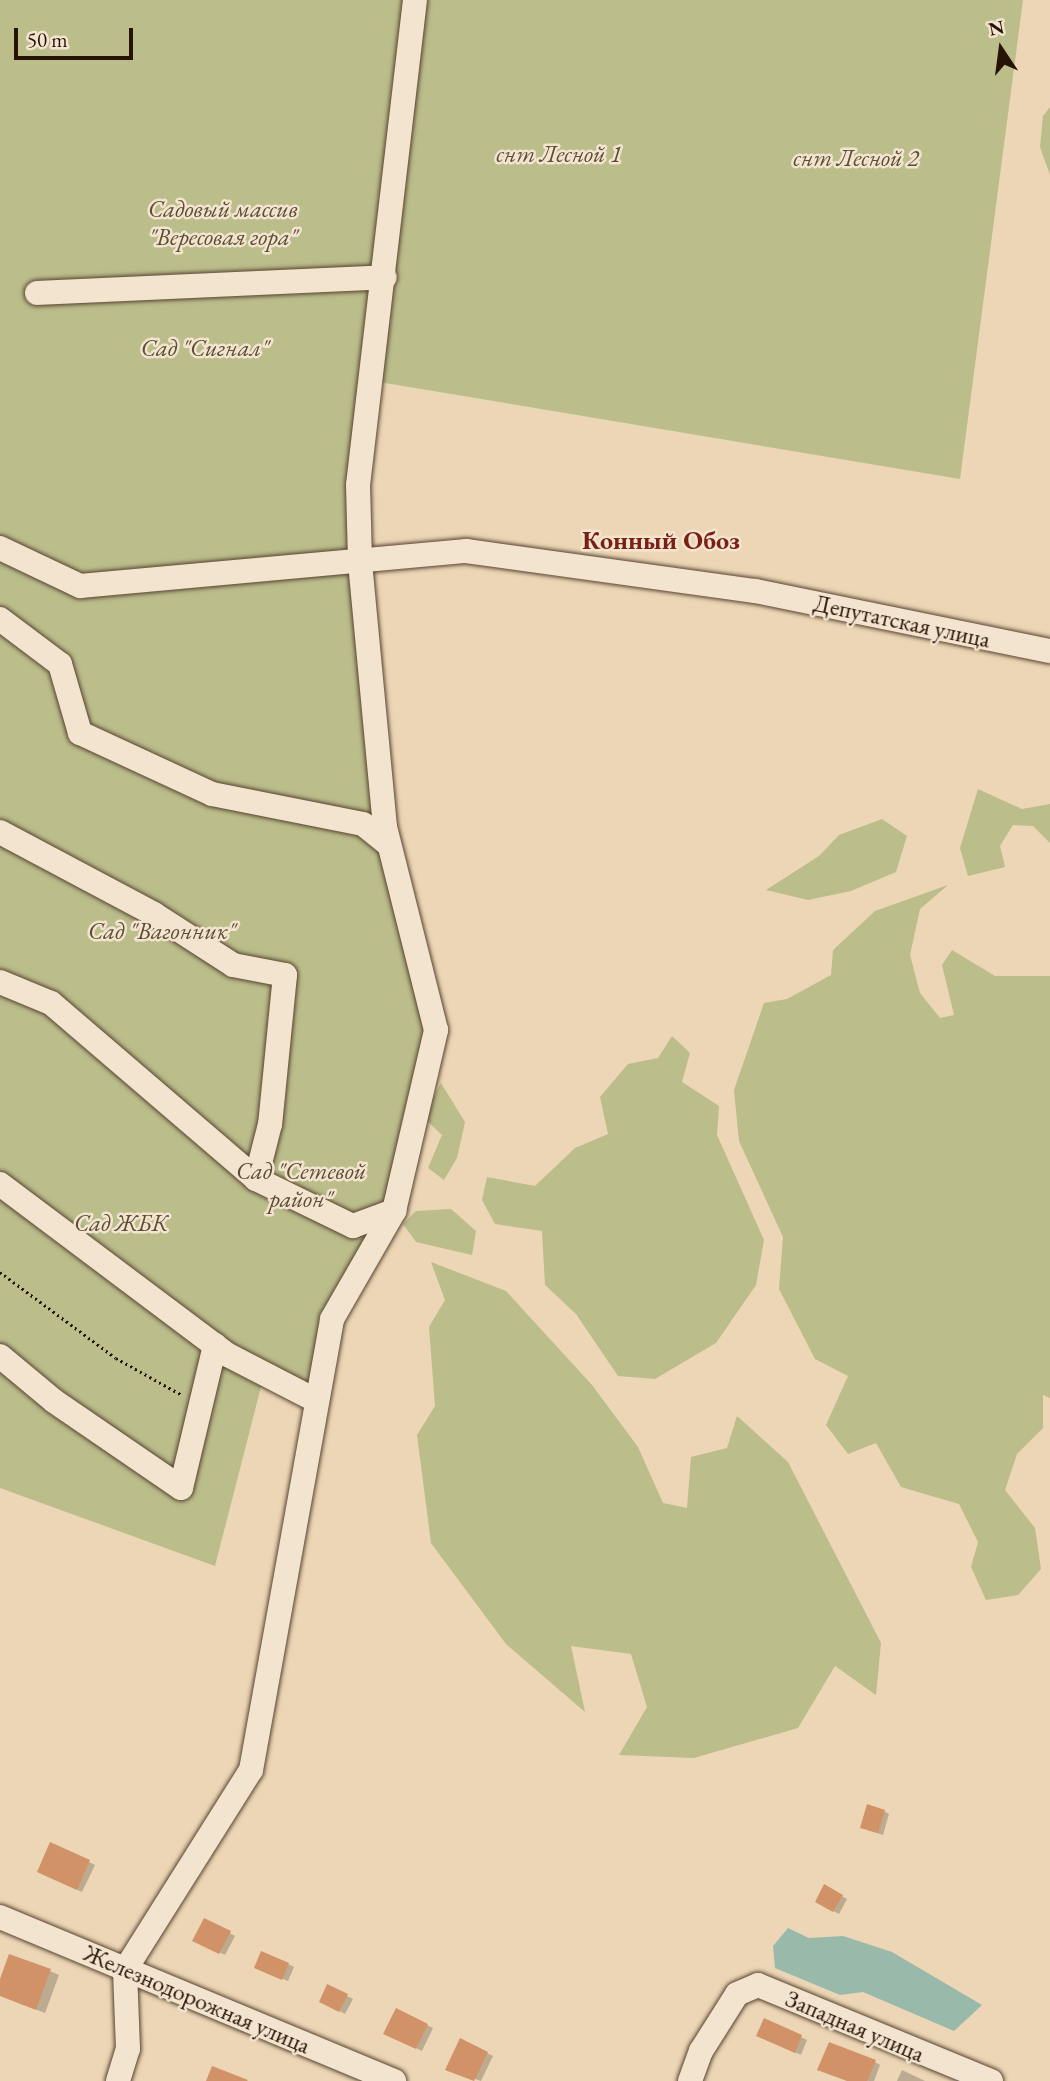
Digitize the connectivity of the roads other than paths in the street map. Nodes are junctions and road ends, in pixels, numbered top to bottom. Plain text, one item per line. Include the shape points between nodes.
1 (415, 0) edge
2 (384, 277) junction
3 (37, 293) dead end
4 (0, 548) edge
5 (360, 561) junction
6 (0, 619) edge
7 (1050, 651) edge
8 (0, 832) edge
9 (390, 845) junction
10 (0, 982) edge
11 (256, 1179) junction
12 (0, 1184) edge
13 (394, 1211) junction
14 (215, 1345) junction
15 (0, 1356) edge
16 (317, 1401) junction
17 (0, 1917) edge
18 (124, 1970) junction
19 (118, 2081) edge
20 (394, 2081) edge
21 (690, 2081) edge
22 (991, 2081) edge

1 - 2 street
2 - 3 street
2 - 5 street via 358,485
4 - 5 street, Депутатская улица via 80,586
5 - 7 street, Депутатская улица via 466,551 755,590
5 - 9 street
6 - 9 street via 60,664 80,733 212,794 363,824
8 - 11 street via 142,908 233,965 285,975 270,1124
9 - 13 street via 436,1030
10 - 11 street via 51,1003
11 - 13 street via 353,1226
12 - 14 street
13 - 16 street via 332,1319
14 - 15 street via 181,1488 54,1401
14 - 16 street
16 - 18 street via 251,1770
17 - 18 street, Железнодорожная улица
18 - 19 street via 128,2049
18 - 20 street, Железнодорожная улица
21 - 22 street, Западная улица via 701,2051 737,1994 758,1985

